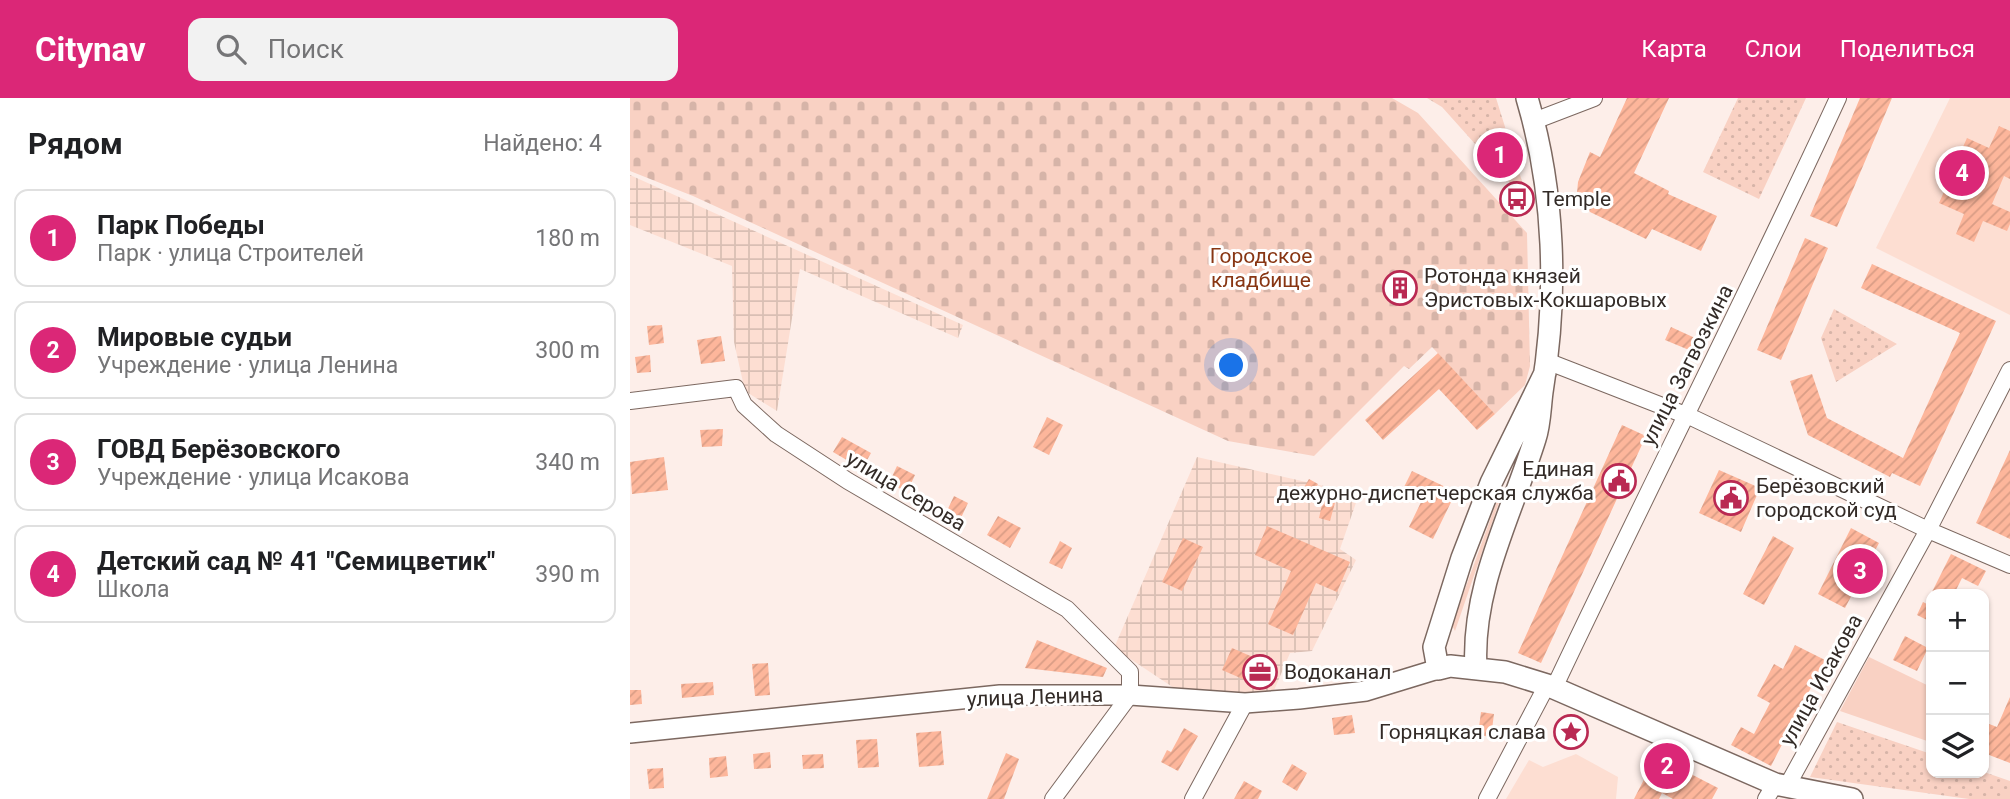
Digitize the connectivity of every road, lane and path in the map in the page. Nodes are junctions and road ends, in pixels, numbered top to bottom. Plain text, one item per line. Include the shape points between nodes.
1 (1527, 98) edge
2 (1594, 98) edge
3 (1838, 98) edge
4 (1534, 121) junction
5 (1547, 368) junction
6 (2010, 370) edge
7 (630, 401) edge
8 (1685, 415) junction
9 (1491, 483) junction
10 (1513, 496) junction
11 (1928, 530) junction
12 (2010, 565) edge
13 (1476, 668) junction
14 (1437, 669) junction
15 (1550, 686) junction
16 (1130, 695) junction
17 (1245, 703) junction
18 (630, 733) edge
19 (1775, 790) edge
20 (1053, 799) edge
21 (1193, 799) edge
22 (1487, 799) edge
23 (1852, 799) edge

1 - 4 main road
2 - 4 street
3 - 8 street, улица Загвозкина via 1715,361
4 - 5 main road via 1550,235 1552,320
5 - 8 street
5 - 9 main road
5 - 10 main road via 1536,436
6 - 11 street, улица Исакова
7 - 16 street, улица Серова via 736,388 744,405 776,434 1067,609 1130,672
8 - 11 street
8 - 15 street, улица Загвозкина
9 - 10 main road via 1503,478 1510,482
9 - 14 main road via 1434,647
10 - 13 main road via 1479,609
11 - 12 street
11 - 19 street, улица Исакова
13 - 14 main road
13 - 15 main road
14 - 17 street, улица Ленина via 1366,691
15 - 19 main road
15 - 22 street, улица Загвозкина
16 - 17 street, улица Ленина
16 - 18 street, улица Ленина via 1000,695
16 - 20 street
17 - 21 street
19 - 23 main road

